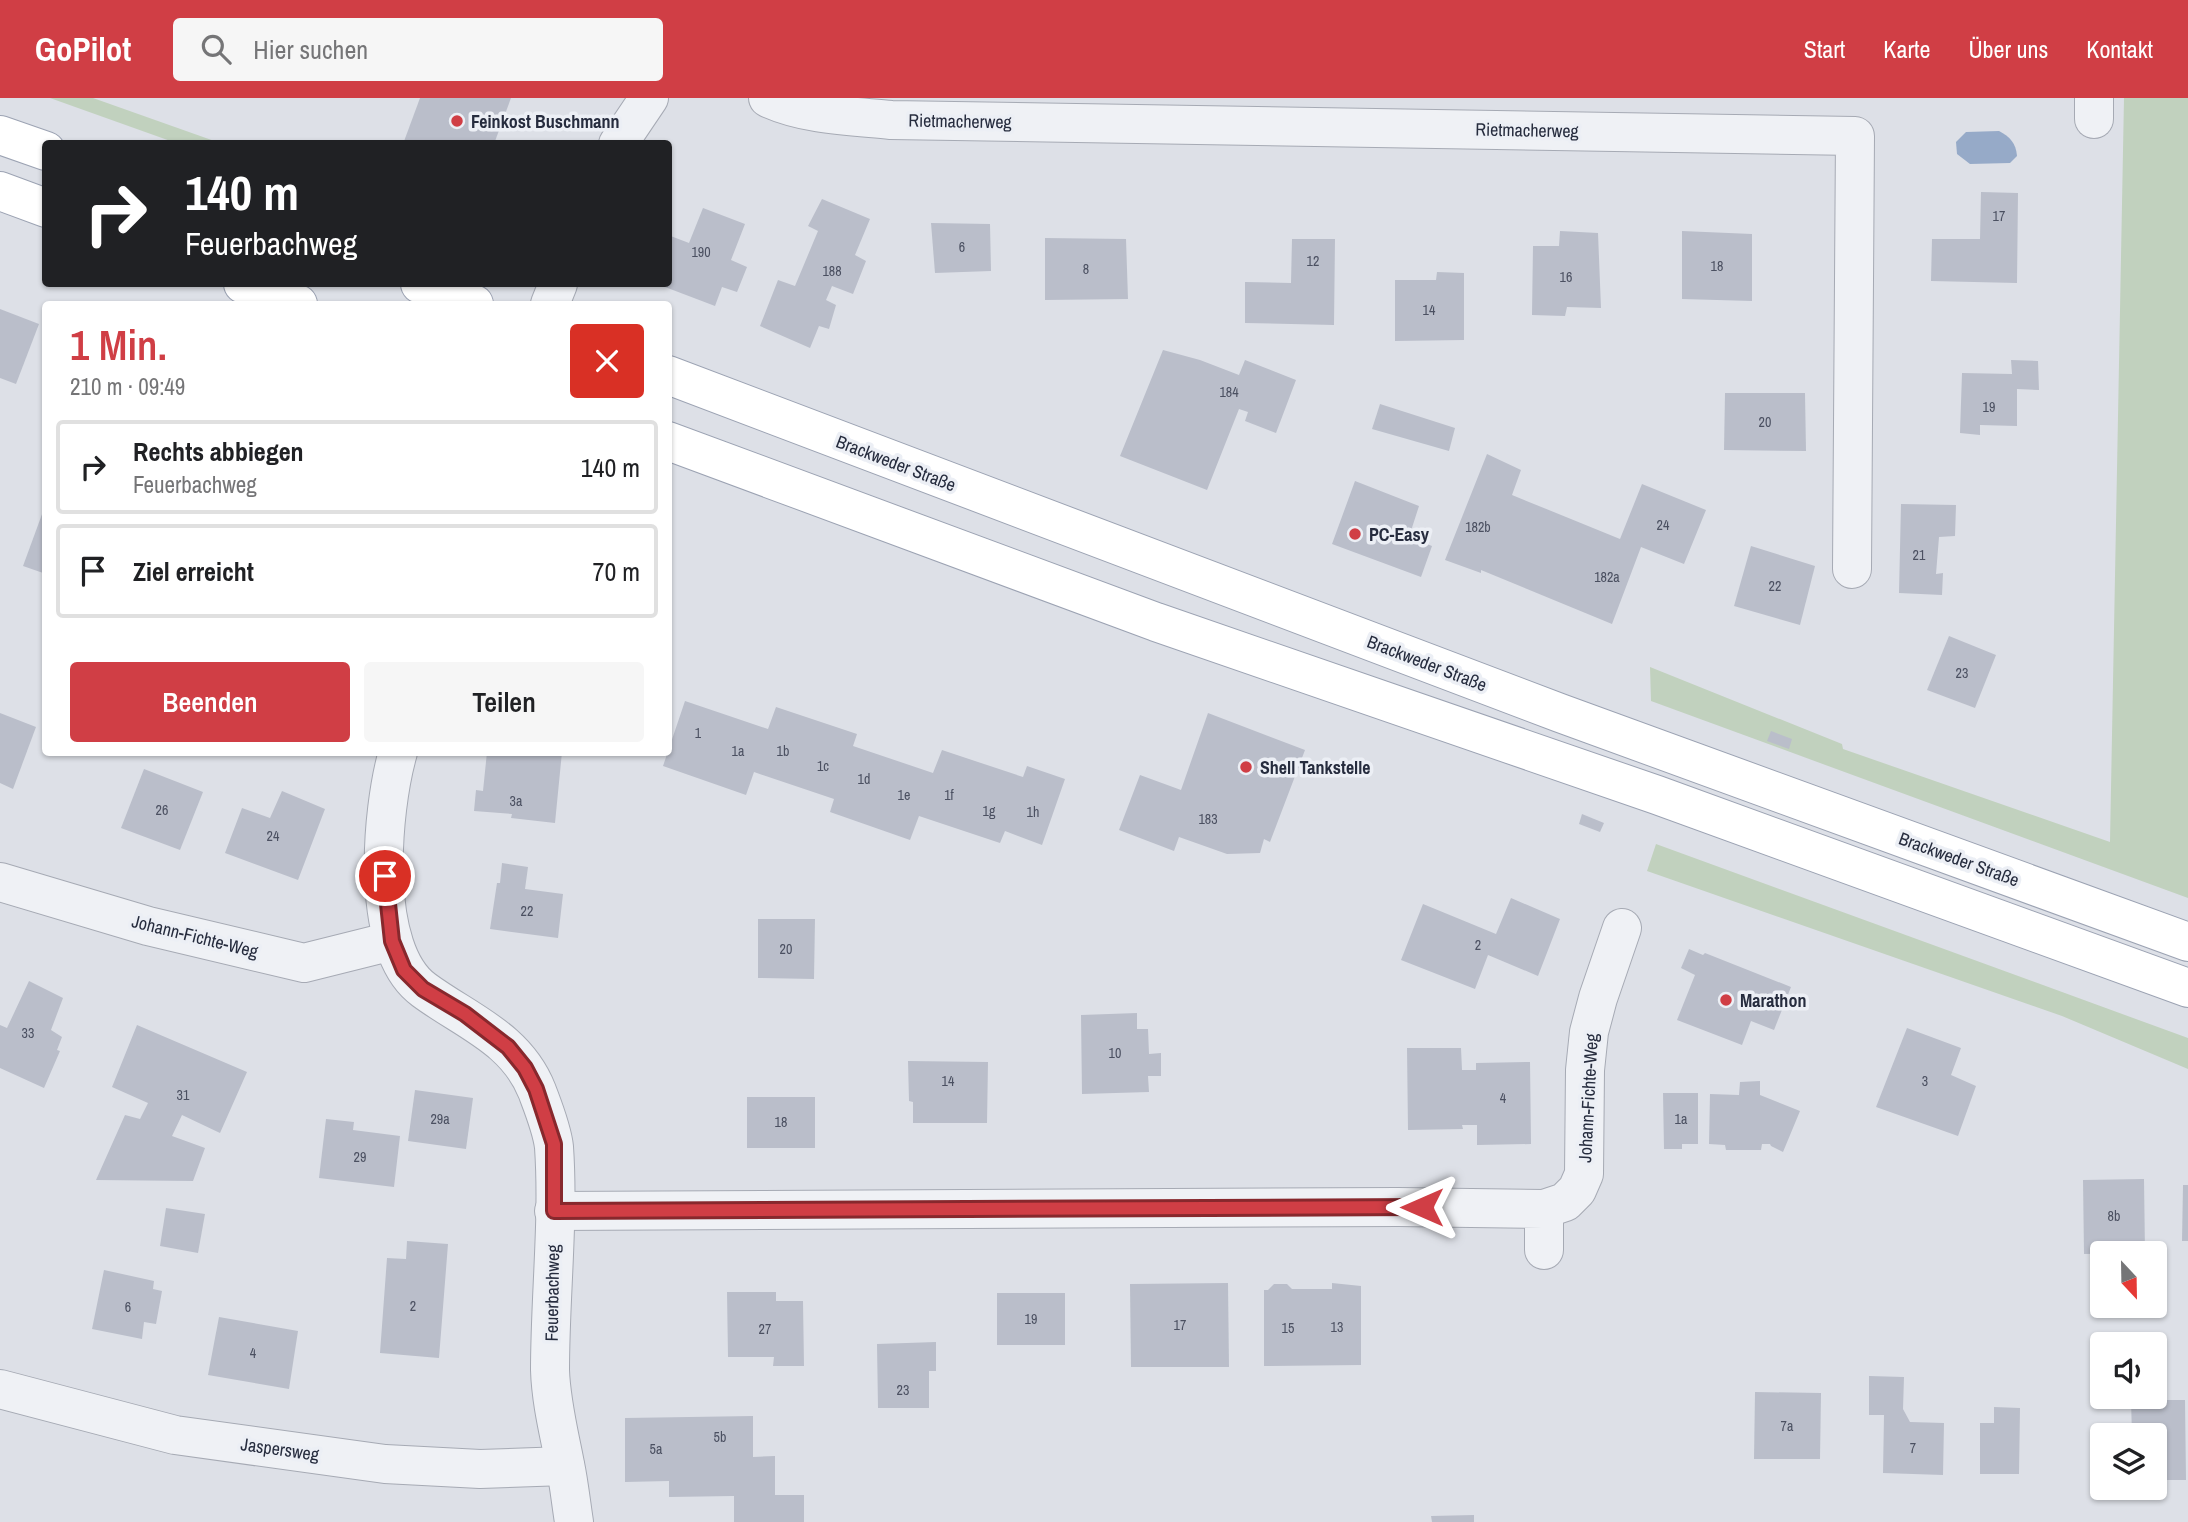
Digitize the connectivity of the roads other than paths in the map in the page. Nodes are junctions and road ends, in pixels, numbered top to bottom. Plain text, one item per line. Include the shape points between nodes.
1 (649, 98) edge
2 (768, 98) edge
3 (0, 135) edge
4 (621, 140) edge
5 (42, 150) edge
6 (0, 191) edge
7 (42, 207) edge
8 (251, 287) edge
9 (428, 287) edge
10 (290, 301) edge
11 (466, 301) edge
12 (672, 377) edge
13 (672, 442) edge
14 (1852, 569) dead end
15 (397, 756) edge
16 (0, 883) edge
17 (1622, 928) dead end
18 (392, 941) junction
19 (2188, 942) edge
20 (2188, 988) edge
21 (1544, 1209) junction
22 (554, 1211) junction
23 (1544, 1250) dead end
24 (0, 1389) edge
25 (565, 1466) junction
26 (574, 1522) edge

1 - 4 street
2 - 14 street, Rietmacherweg via 830,114 891,120 1855,136
3 - 5 main road
6 - 7 main road
8 - 10 main road
9 - 11 main road
12 - 19 main road, Brackweder Straße via 1560,713
13 - 20 main road via 1156,622 1644,791
15 - 18 street, Feuerbachweg via 384,856
16 - 18 street, Johann-Fichte-Weg via 148,926 304,963
17 - 21 street, Johann-Fichte-Weg via 1589,1032 1584,1174 1565,1202
18 - 22 street, Feuerbachweg via 404,970 423,989 508,1047 525,1068 554,1144
21 - 22 street, Johann-Fichte-Weg
21 - 23 street
22 - 25 street, Feuerbachweg via 550,1373
24 - 25 street, Jaspersweg via 175,1435 359,1460 480,1469
25 - 26 street, Feuerbachweg

